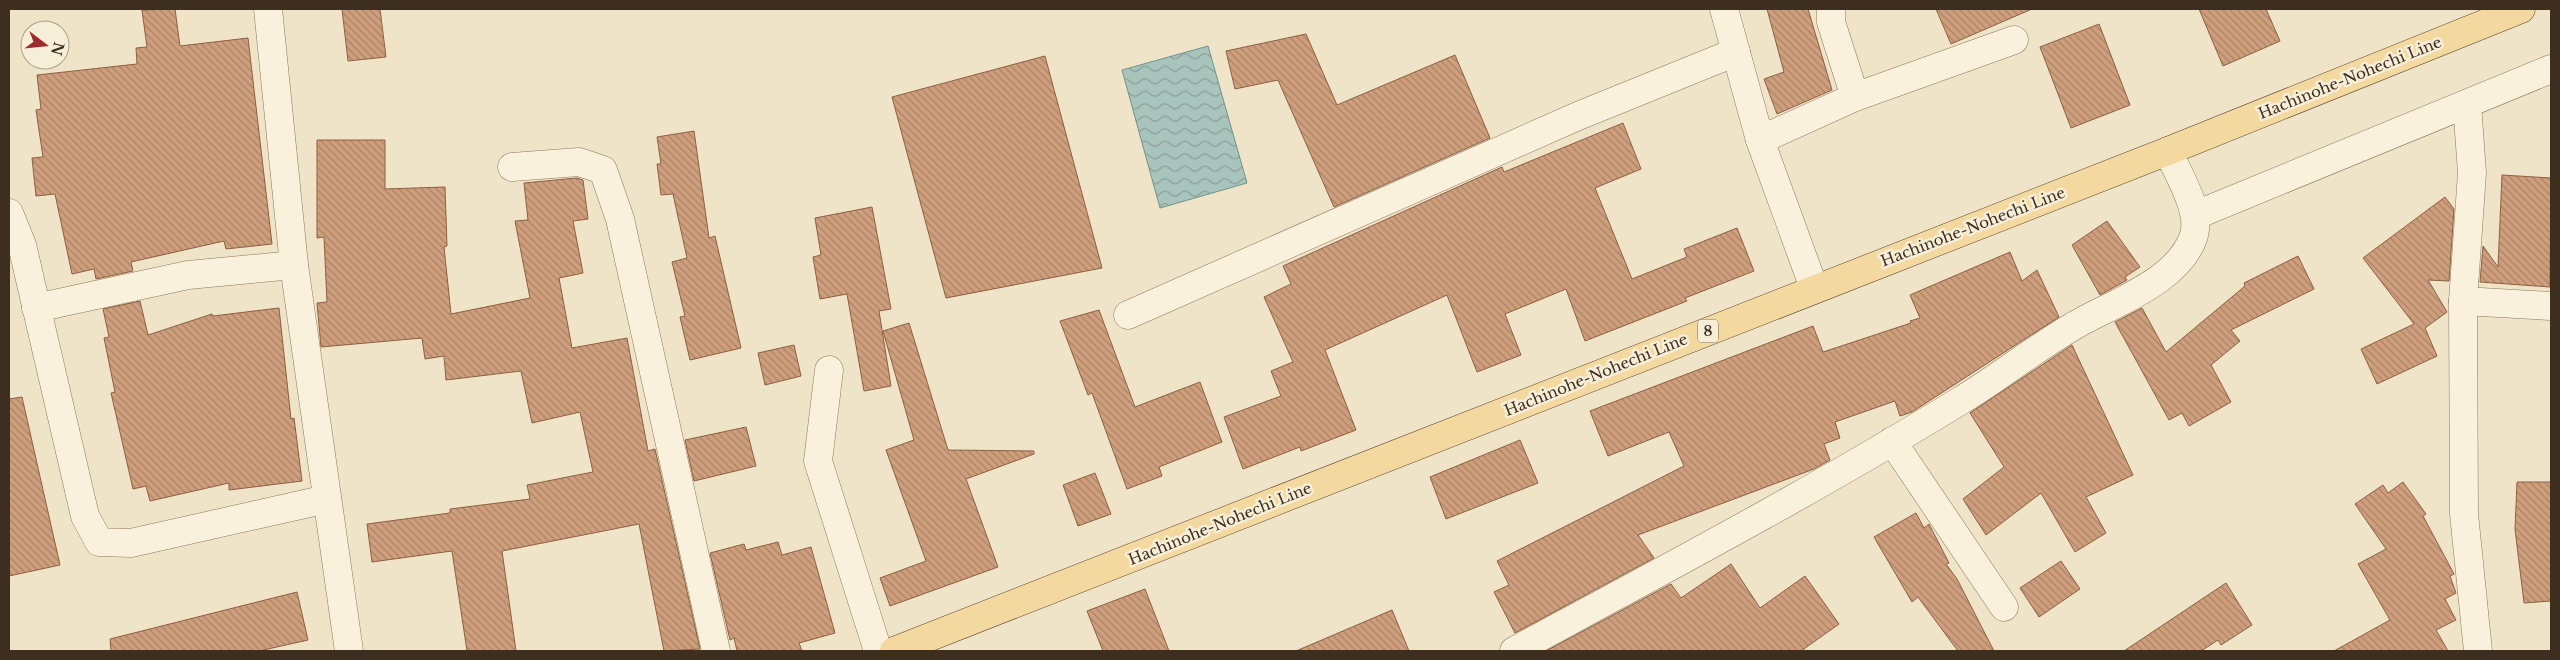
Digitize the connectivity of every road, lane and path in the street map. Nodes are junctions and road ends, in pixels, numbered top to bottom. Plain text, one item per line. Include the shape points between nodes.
1 (268, 9) edge
2 (1724, 9) edge
3 (1831, 9) edge
4 (2521, 9) edge
5 (2014, 40) dead end
6 (1736, 52) junction
7 (2551, 69) edge
8 (1855, 97) junction
9 (2467, 104) junction
10 (1760, 140) junction
11 (2168, 151) junction
12 (512, 167) dead end
13 (9, 214) edge
14 (2196, 215) junction
15 (294, 265) junction
16 (1814, 288) junction
17 (2463, 301) junction
18 (2551, 306) edge
19 (36, 308) junction
20 (1128, 315) dead end
21 (829, 370) dead end
22 (1892, 441) junction
23 (327, 499) junction
24 (2004, 607) dead end
25 (349, 651) edge
26 (716, 651) edge
27 (878, 651) edge
28 (894, 651) edge
29 (1514, 651) edge
30 (2478, 651) edge

1 - 15 street
2 - 6 street
3 - 8 street via 1831,22
4 - 11 main road, Hachinohe-Nohechi Line / 8
5 - 8 street
6 - 10 street
6 - 20 street via 1578,116
7 - 9 street
8 - 10 street
9 - 14 street
9 - 17 street via 2472,173
10 - 16 street
11 - 14 street
11 - 16 main road, Hachinohe-Nohechi Line / 8
12 - 26 street via 579,162 603,170 620,219
13 - 19 street via 22,245
14 - 22 street via 2194,235 2180,259 2151,284 2072,326 1961,401
15 - 19 street via 188,275
15 - 23 street
16 - 28 main road, Hachinohe-Nohechi Line / 8
17 - 18 street
17 - 30 street via 2464,514
19 - 23 street via 85,516 99,542 131,543
21 - 27 street via 818,461
22 - 24 street
22 - 29 street via 1799,496
23 - 25 street

